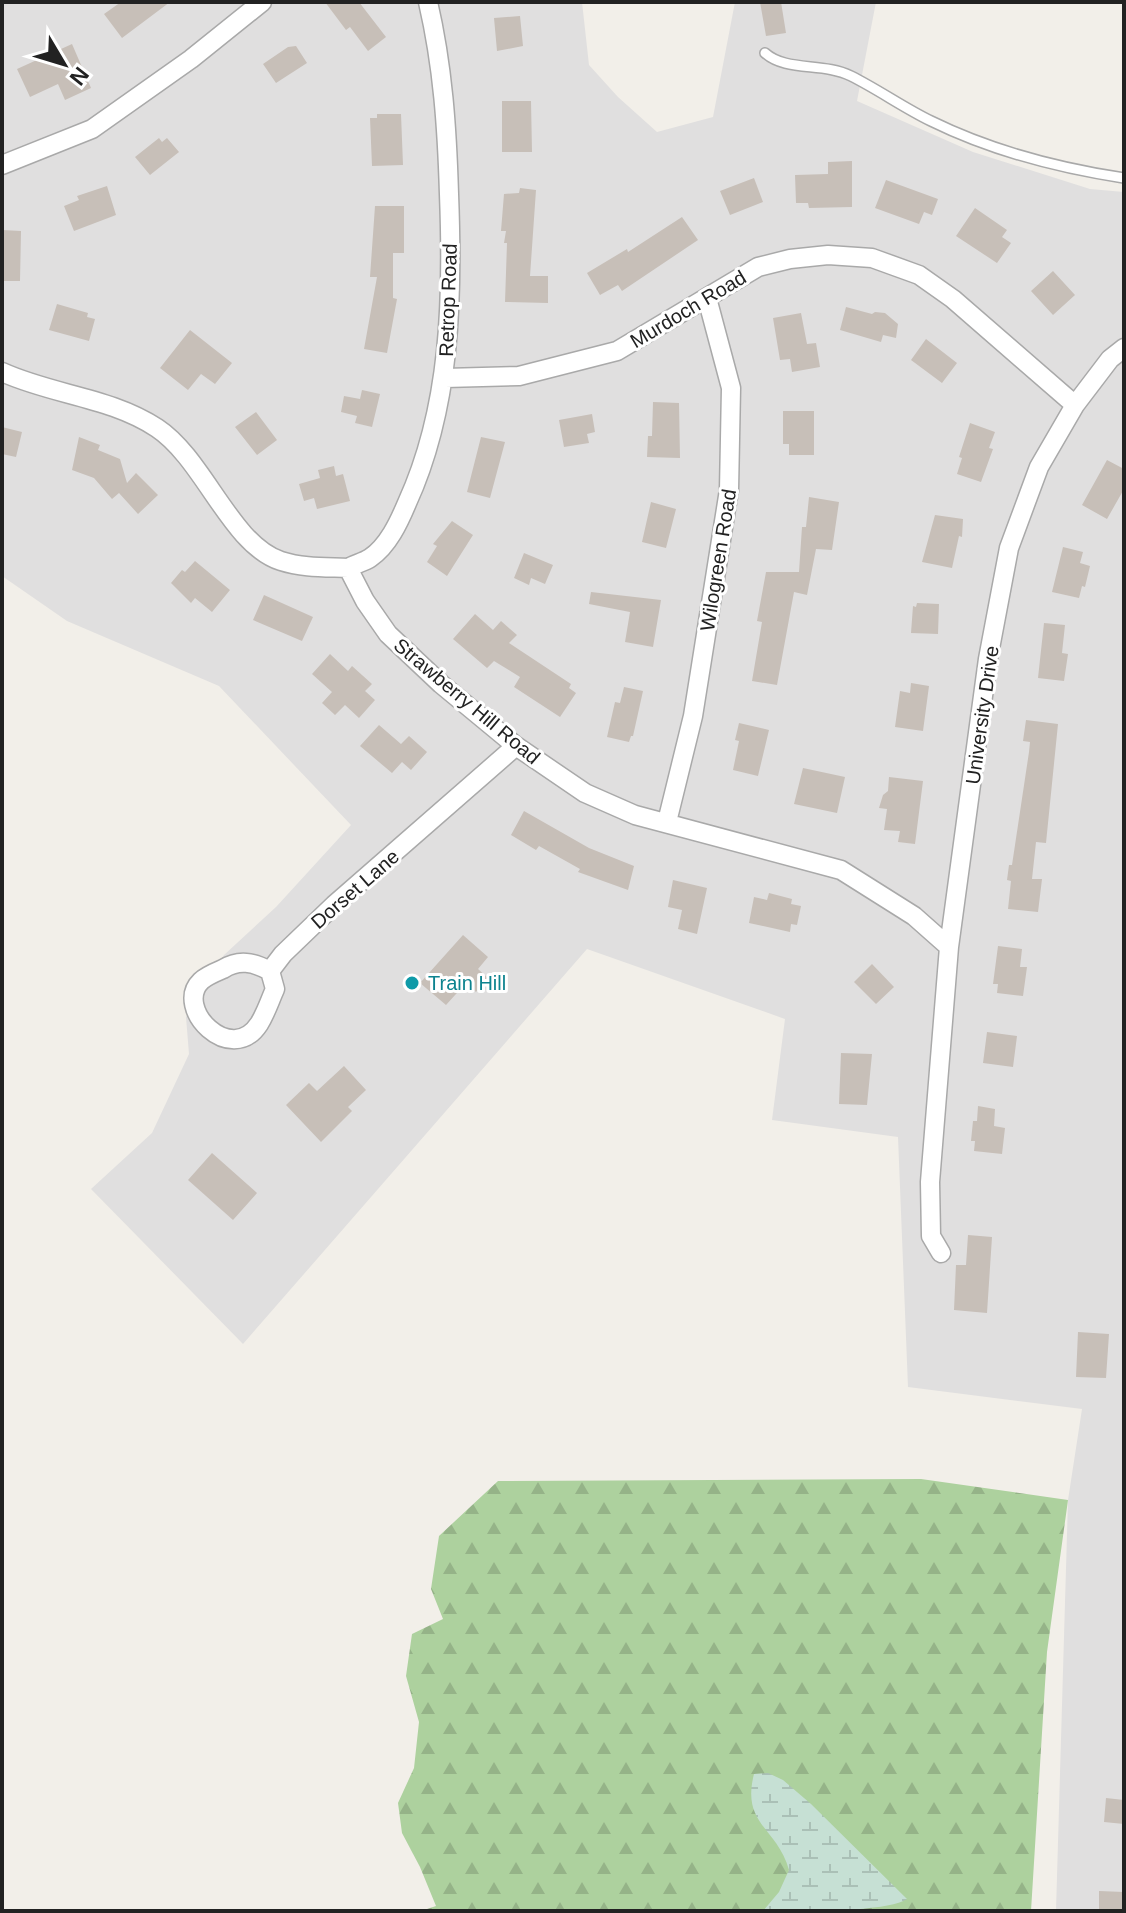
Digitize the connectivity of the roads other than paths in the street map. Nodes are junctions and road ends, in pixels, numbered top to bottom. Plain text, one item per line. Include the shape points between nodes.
1 (262, 2) edge
2 (428, 2) edge
3 (765, 53) dead end
4 (2, 165) edge
5 (1124, 178) edge
6 (707, 298) junction
7 (1124, 348) edge
8 (2, 372) edge
9 (445, 378) junction
10 (1075, 405) junction
11 (348, 568) junction
12 (516, 746) junction
13 (667, 822) junction
14 (949, 947) junction
15 (270, 971) junction
16 (941, 1253) dead end

1 - 4 street via 92,129
2 - 9 street, Retrop Road via 441,58 448,146 452,256
3 - 5 lane via 788,65 824,67 851,76 973,140 1083,172
6 - 9 street, Murdoch Road via 617,351 519,376
6 - 10 street, Murdoch Road via 758,267 828,255 872,258 919,275 953,299
6 - 13 street, Wilogreen Road via 731,388 729,490 693,716
7 - 10 street, University Drive
8 - 11 street via 129,411 183,450 257,547 279,560
9 - 11 street, Retrop Road via 422,471 397,528 372,557
10 - 14 street, University Drive via 1039,467 1009,548 988,659
11 - 12 street, Strawberry Hill Road via 388,634
12 - 13 street, Strawberry Hill Road via 585,793 635,815
12 - 15 street, Dorset Lane via 334,905
13 - 14 street, Strawberry Hill Road via 841,870 914,916
14 - 16 street, University Drive via 930,1182 931,1236
15 - 15 street via 275,989 258,1026 240,1038 224,1038 200,1019 193,995 200,981 233,963 255,963

